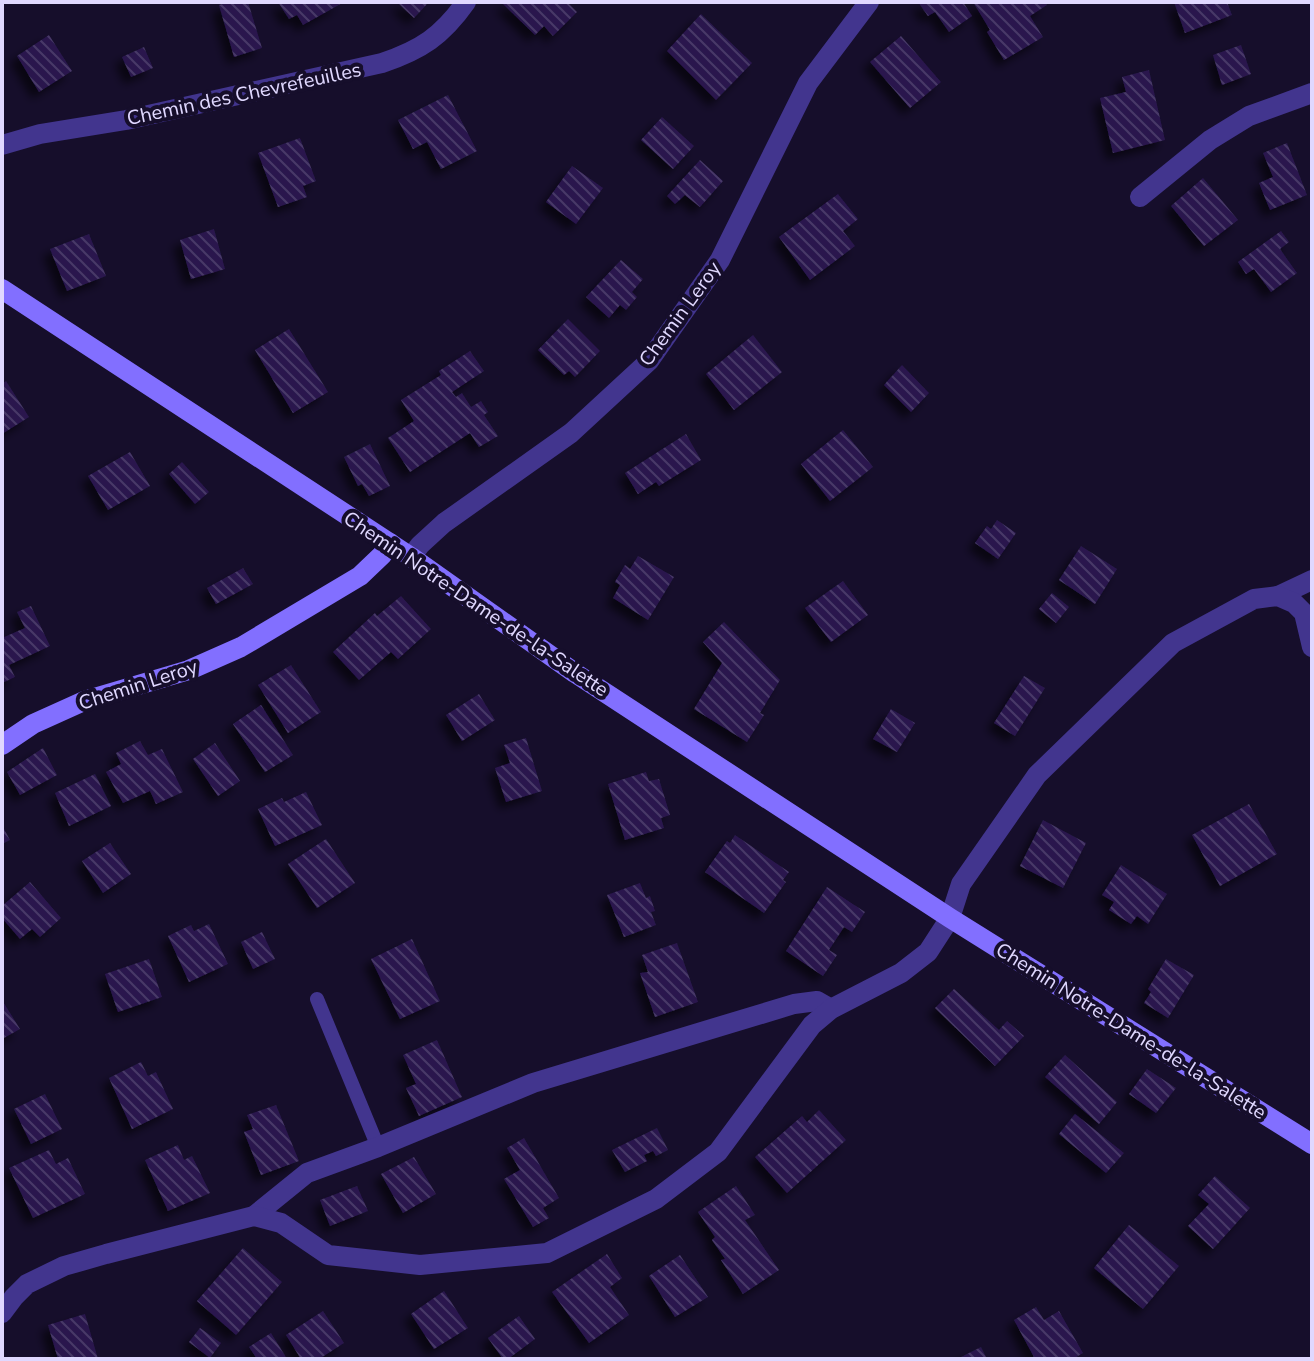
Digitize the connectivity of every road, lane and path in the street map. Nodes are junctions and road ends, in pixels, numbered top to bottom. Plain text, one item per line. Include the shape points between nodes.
1 (466, 2) edge
2 (869, 2) edge
3 (1312, 93) edge
4 (2, 145) edge
5 (1140, 197) dead end
6 (2, 289) edge
7 (390, 543) junction
8 (411, 557) junction
9 (1312, 580) edge
10 (1278, 596) junction
11 (1312, 647) edge
12 (2, 745) edge
13 (950, 918) junction
14 (317, 999) dead end
15 (831, 1009) junction
16 (1312, 1144) edge
17 (378, 1147) junction
18 (254, 1216) junction
19 (2, 1313) edge

1 - 4 street, Chemin des Chevrefeuilles via 439,34 411,53 382,63
2 - 8 street, Chemin Leroy via 808,83 720,260 649,361 571,433 444,523
3 - 5 street via 1249,116
6 - 7 street, Chemin Notre-Dame-de-la-Salette
7 - 8 street, Chemin Notre-Dame-de-la-Salette
7 - 12 street, Chemin Leroy via 360,576 241,647 189,670 84,701
8 - 13 street, Chemin Notre-Dame-de-la-Salette via 575,673
9 - 10 street
10 - 11 street via 1304,613
10 - 13 street via 1254,599 1173,643 1037,775 961,884
13 - 15 street via 928,952 901,973
13 - 16 street, Chemin Notre-Dame-de-la-Salette
14 - 17 lane
15 - 17 street via 817,1001 794,1004 548,1079
15 - 18 street via 812,1025 718,1152 656,1199 547,1253 420,1265 328,1255 281,1223
17 - 18 street via 307,1173
18 - 19 street via 64,1266 27,1284

